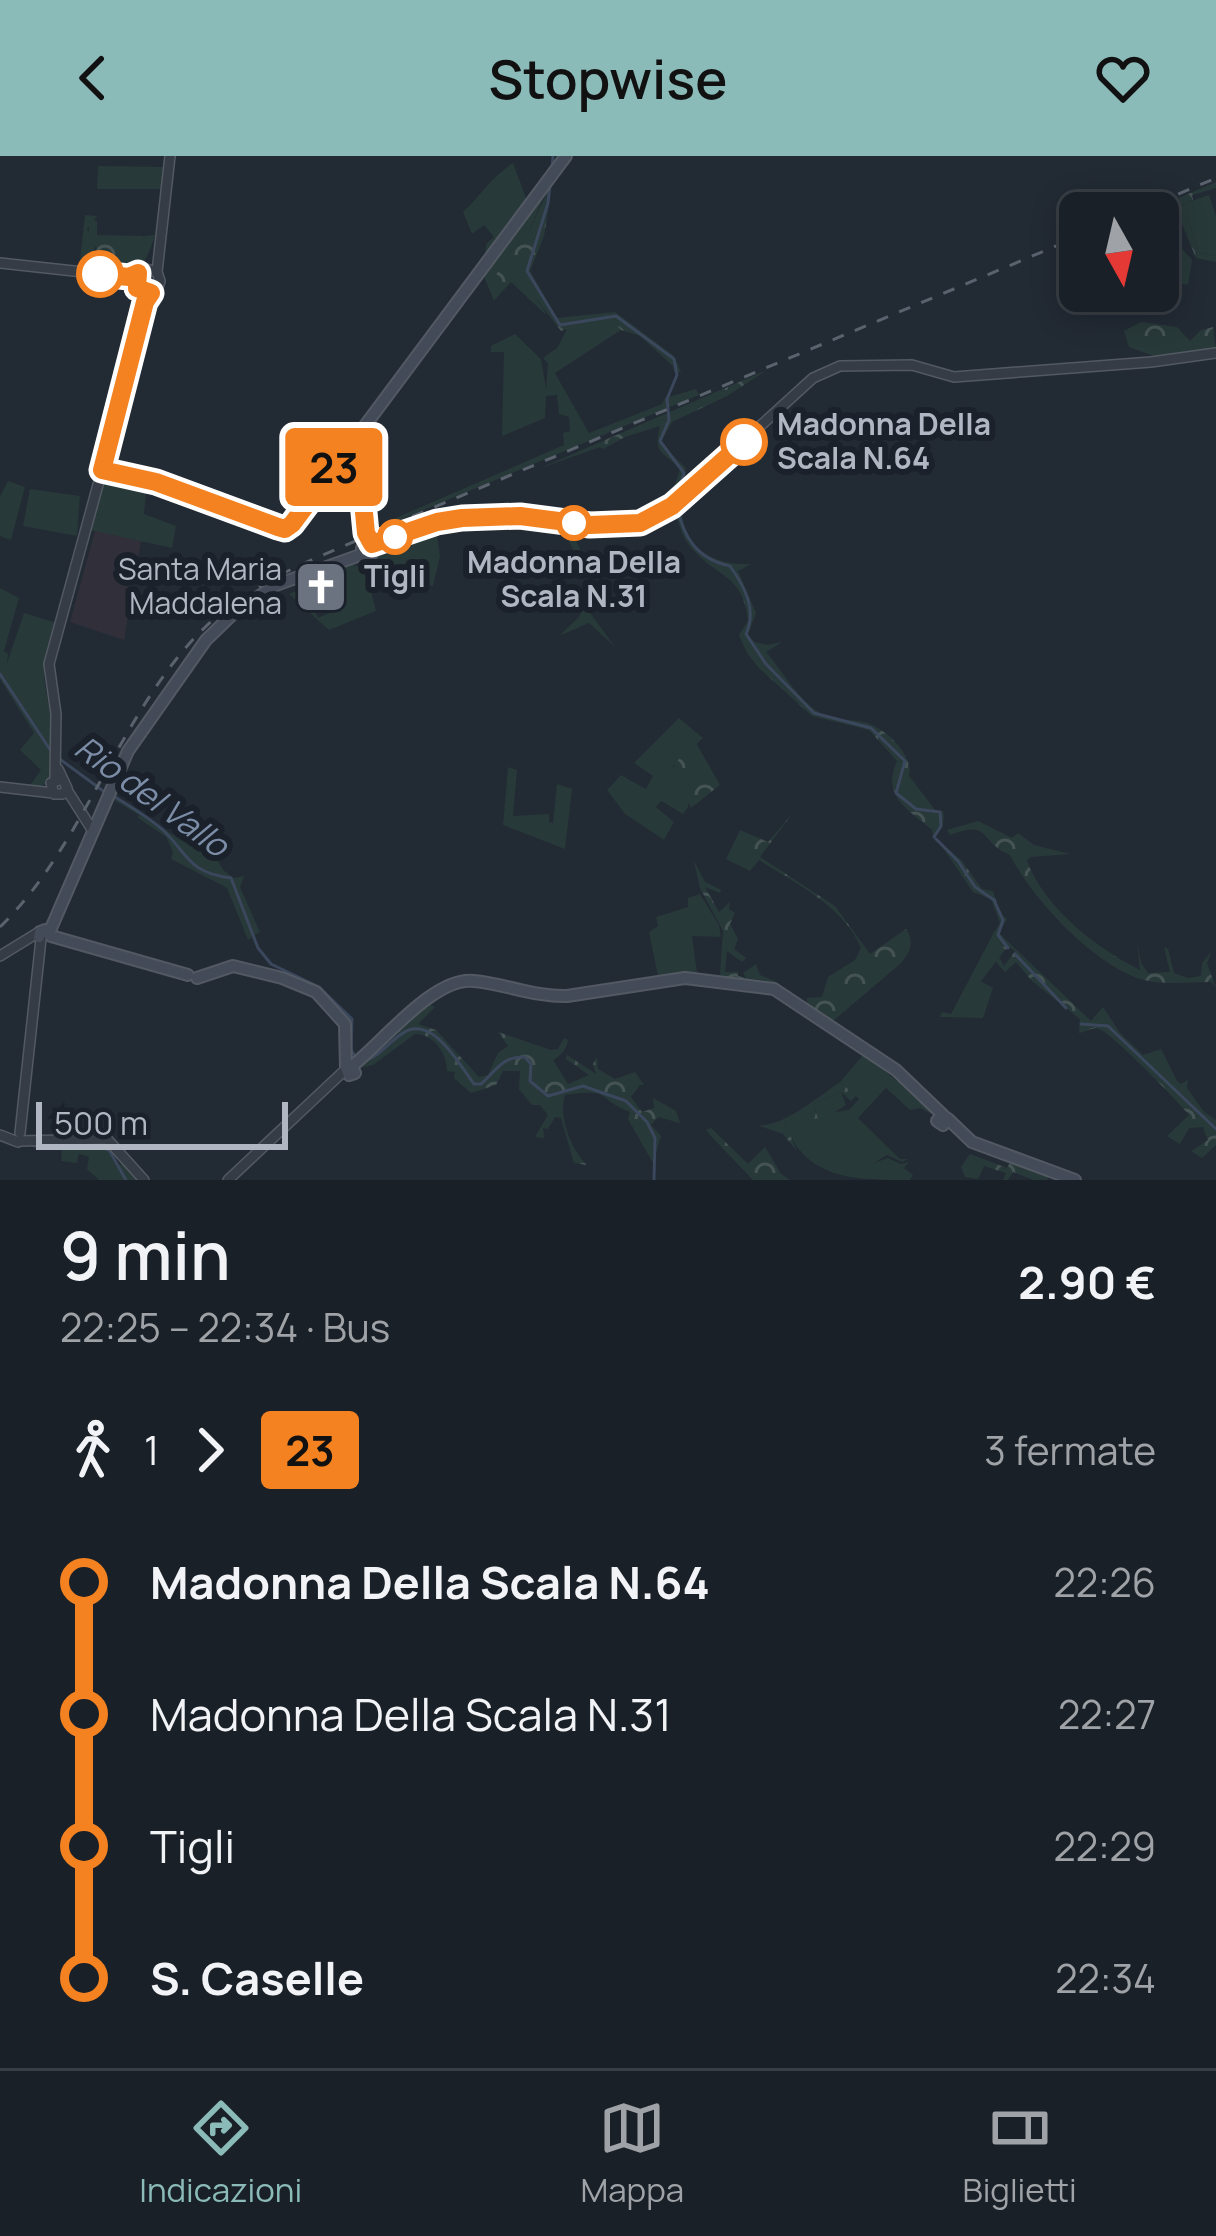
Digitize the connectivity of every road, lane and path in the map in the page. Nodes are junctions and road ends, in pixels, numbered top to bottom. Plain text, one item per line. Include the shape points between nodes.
1 (170, 156) edge
2 (566, 156) edge
3 (166, 200) junction
4 (0, 265) edge
5 (157, 272) junction
6 (141, 282) junction
7 (1216, 353) edge
8 (352, 457) junction
9 (102, 470) junction
10 (367, 548) junction
11 (58, 778) junction
12 (0, 787) edge
13 (94, 831) junction
14 (42, 937) junction
15 (0, 956) edge
16 (352, 1065) junction
17 (14, 1134) edge
18 (144, 1180) edge
19 (228, 1180) edge
20 (1075, 1180) edge

1 - 3 street
2 - 8 main road via 354,440
3 - 5 street
3 - 6 street
4 - 6 street
5 - 6 street
5 - 6 street via 160,284
6 - 9 street
7 - 10 street via 955,377 903,364 840,366 814,377 657,516 633,525 462,518
8 - 9 street via 285,529
8 - 10 main road
9 - 11 street via 49,664
10 - 13 main road via 276,585 220,626 143,726
11 - 12 street via 38,791
11 - 13 street
13 - 14 main road
14 - 15 street
14 - 16 main road via 194,975 242,967 316,992 345,1024
14 - 17 street
16 - 19 street
16 - 20 main road via 453,982 549,997 685,978 774,988 896,1070 983,1147
17 - 18 street via 106,1139

